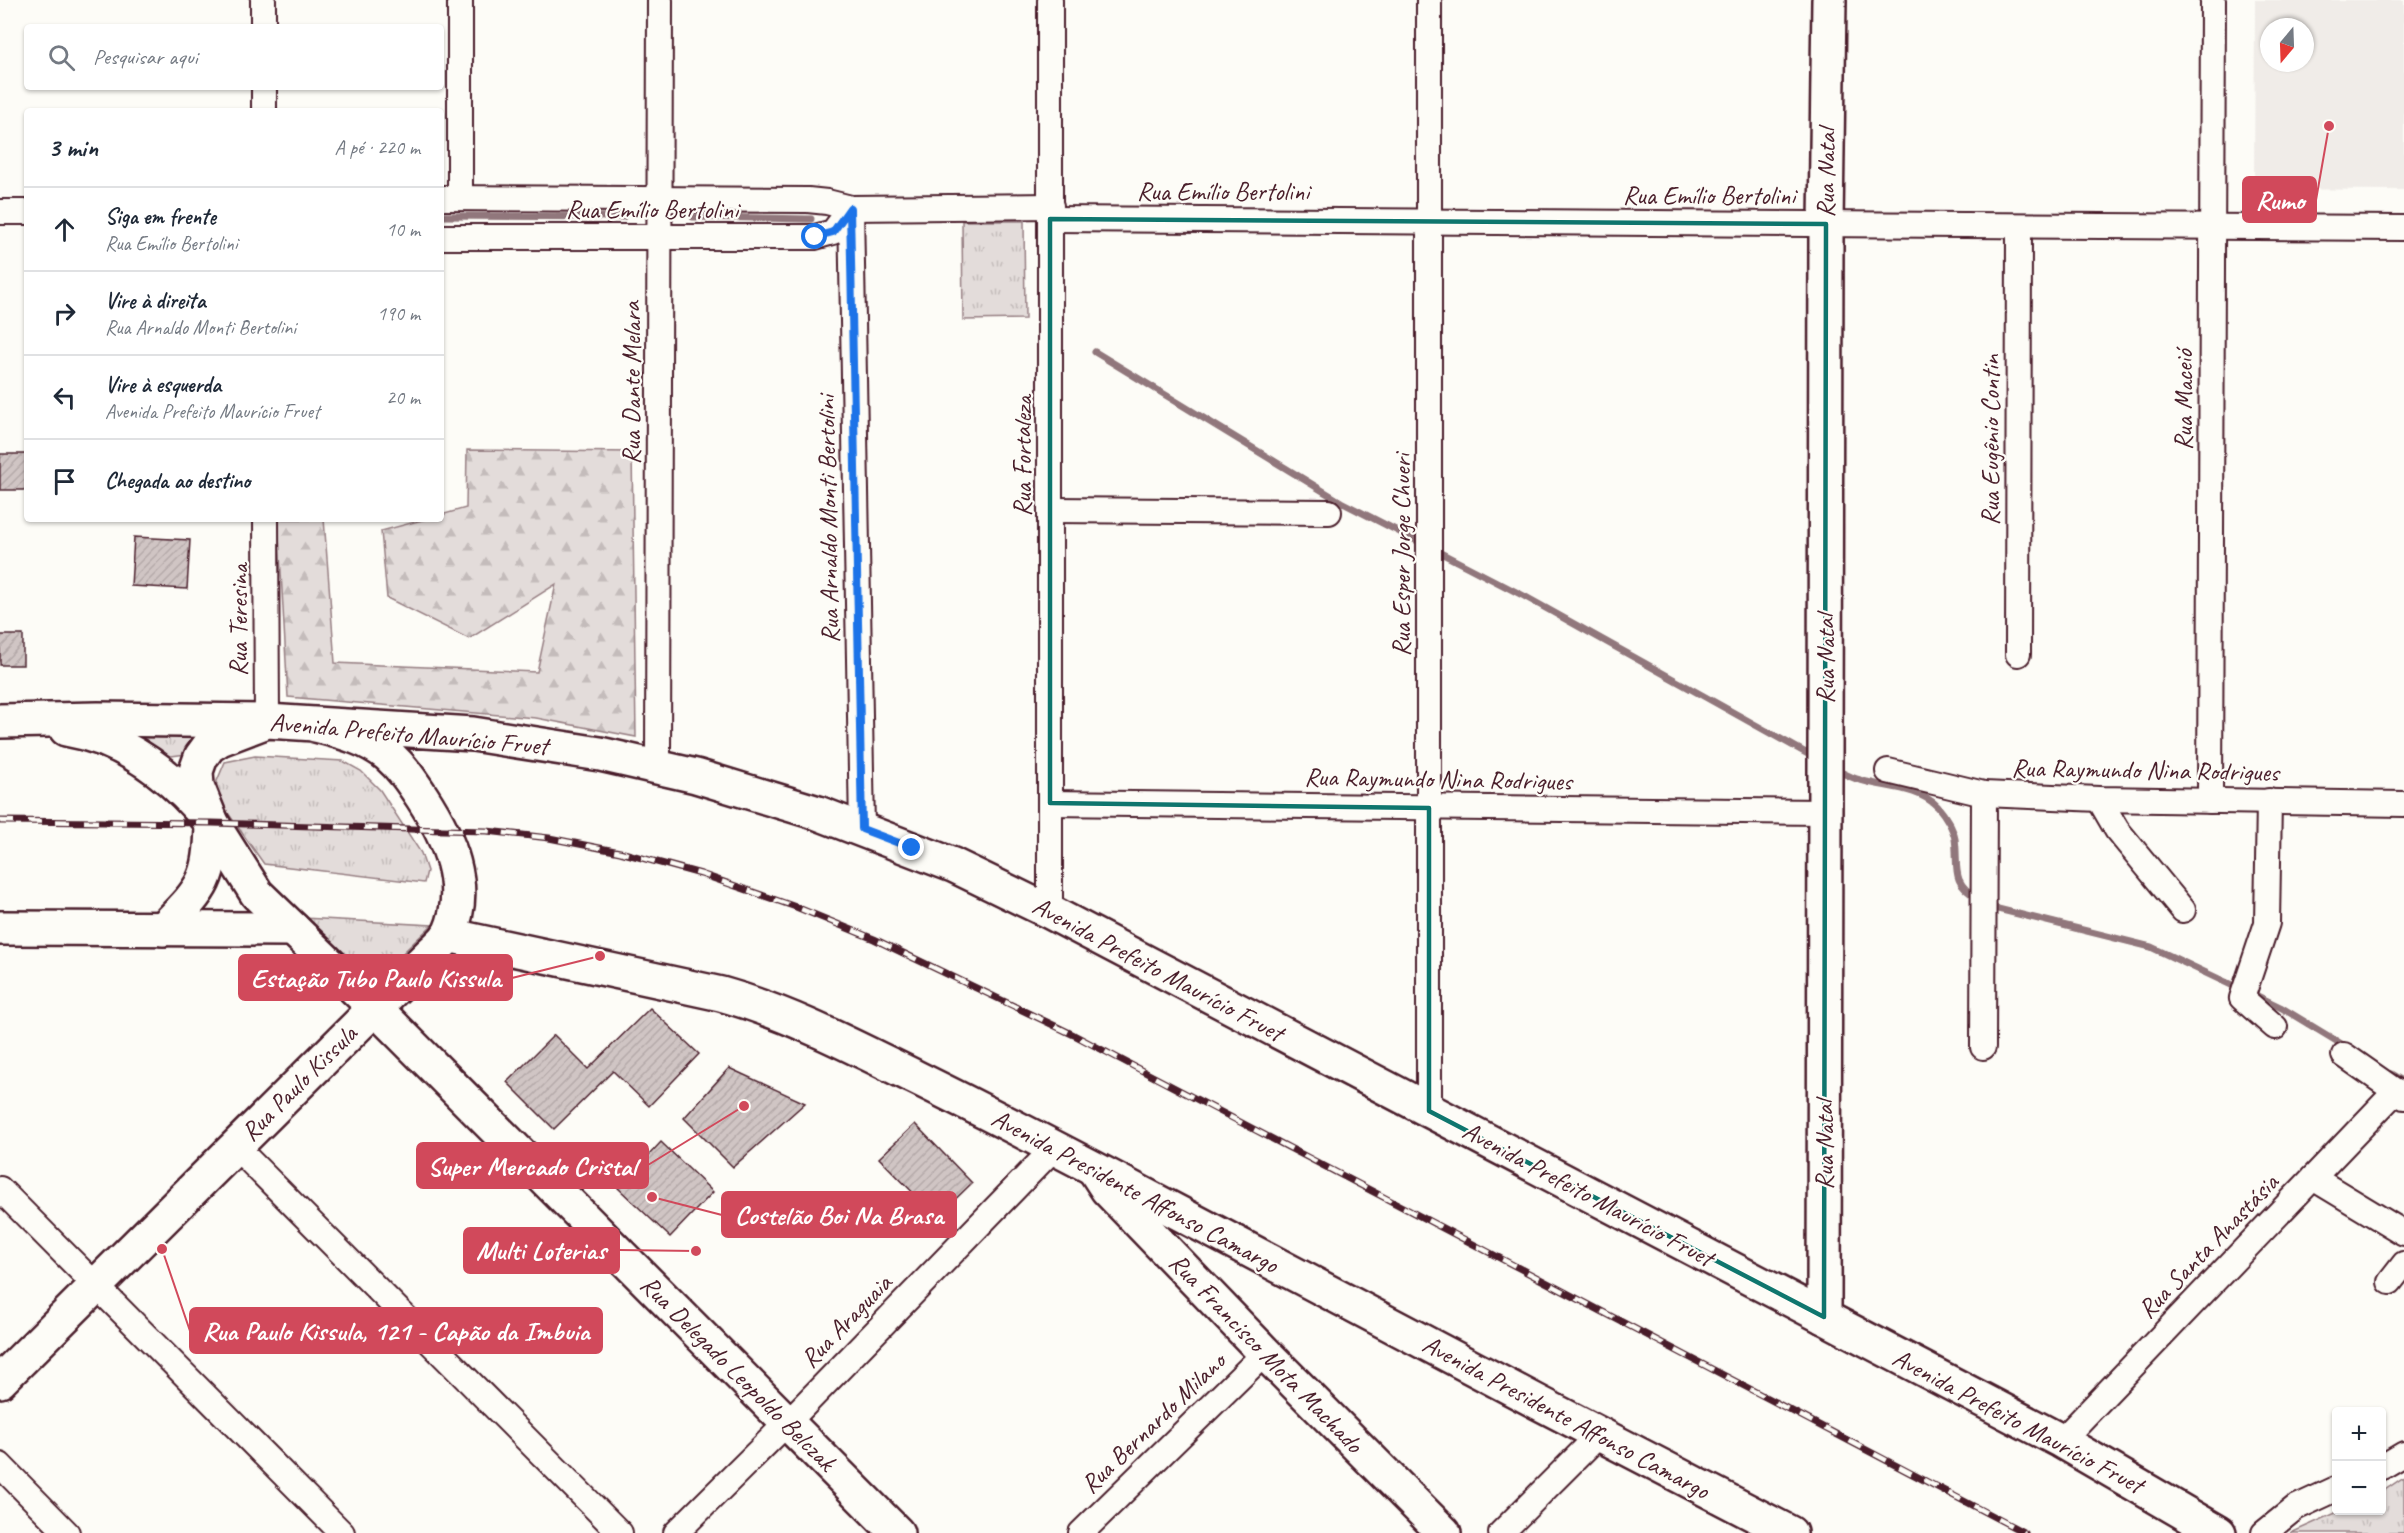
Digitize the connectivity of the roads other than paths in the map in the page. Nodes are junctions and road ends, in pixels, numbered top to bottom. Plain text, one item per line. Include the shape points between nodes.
1 (263, 0) edge
2 (460, 0) edge
3 (660, 0) edge
4 (1050, 0) edge
5 (1429, 0) edge
6 (1829, 0) edge
7 (2213, 0) edge
8 (263, 24) edge
9 (264, 90) edge
10 (264, 108) edge
11 (450, 198) edge
12 (660, 200) junction
13 (850, 208) junction
14 (0, 212) edge
15 (24, 212) edge
16 (1051, 213) junction
17 (1429, 221) junction
18 (1826, 224) junction
19 (2019, 226) junction
20 (2212, 227) junction
21 (2404, 228) edge
22 (444, 237) edge
23 (659, 237) junction
24 (1050, 510) junction
25 (1329, 512) dead end
26 (266, 522) edge
27 (2018, 654) dead end
28 (5, 721) edge
29 (267, 721) junction
30 (312, 723) junction
31 (658, 767) junction
32 (1888, 771) dead end
33 (1825, 785) junction
34 (1984, 794) junction
35 (2099, 799) junction
36 (2210, 801) junction
37 (2269, 801) junction
38 (1050, 803) junction
39 (2404, 804) edge
40 (1429, 808) junction
41 (212, 823) junction
42 (862, 829) junction
43 (2183, 910) dead end
44 (1050, 912) junction
45 (0, 928) edge
46 (163, 928) junction
47 (293, 929) junction
48 (448, 935) junction
49 (375, 1008) junction
50 (2275, 1027) dead end
51 (1983, 1047) dead end
52 (2344, 1055) dead end
53 (2400, 1094) edge
54 (1429, 1111) junction
55 (236, 1147) junction
56 (1055, 1147) junction
57 (1094, 1168) junction
58 (2313, 1178) junction
59 (0, 1189) edge
60 (2404, 1233) edge
61 (96, 1286) junction
62 (1824, 1317) junction
63 (1265, 1353) junction
64 (0, 1381) edge
65 (787, 1423) junction
66 (1599, 1435) junction
67 (2061, 1441) junction
68 (2404, 1454) edge
69 (2386, 1465) edge
70 (0, 1466) edge
71 (2332, 1491) edge
72 (67, 1533) edge
73 (342, 1533) edge
74 (620, 1533) edge
75 (676, 1533) edge
76 (897, 1533) edge
77 (1081, 1533) edge
78 (1444, 1533) edge
79 (1501, 1533) edge
80 (1790, 1533) edge
81 (2219, 1533) edge
82 (2264, 1533) edge

1 - 8 street
2 - 11 street
3 - 12 street, Rua Dante Melara
4 - 16 street, Rua Fortaleza
5 - 17 street, Rua Esper Jorge Chueri
6 - 18 main road, Rua Natal
7 - 20 street, Rua Maceió
9 - 10 street
11 - 12 street, Rua Emílio Bertolini
12 - 13 street, Rua Emílio Bertolini via 816,200
12 - 23 street, Rua Dante Melara
13 - 16 street, Rua Emílio Bertolini
13 - 23 street, Rua Emílio Bertolini via 833,232 815,237
13 - 42 street, Rua Arnaldo Monti Bertolini
14 - 15 street
16 - 17 street, Rua Emílio Bertolini
16 - 24 street, Rua Fortaleza
17 - 18 street, Rua Emílio Bertolini
17 - 40 street, Rua Esper Jorge Chueri
18 - 19 street, Rua Emílio Bertolini
18 - 33 main road, Rua Natal
19 - 20 street, Rua Emílio Bertolini
19 - 27 street, Rua Eugênio Contin
20 - 21 street, Rua Emílio Bertolini
20 - 36 street, Rua Maceió
22 - 23 street, Rua Emílio Bertolini
23 - 31 street, Rua Dante Melara
24 - 25 street
24 - 38 street, Rua Fortaleza
26 - 29 street, Rua Teresina
28 - 29 main road, Avenida Prefeito Maurício Fruet
28 - 41 main road via 72,730 136,755 192,798
29 - 30 main road, Avenida Prefeito Maurício Fruet
29 - 41 main road, Rua Delegado Leopoldo Belczak via 220,739 201,757 196,771 197,786
30 - 31 main road, Avenida Prefeito Maurício Fruet via 473,734
30 - 48 main road, Rua Paulo Kissula via 367,742 387,754 426,802 443,830 453,858 457,903
31 - 42 main road, Avenida Prefeito Maurício Fruet via 755,792
32 - 34 street, Rua Raymundo Nina Rodrigues
33 - 40 street, Rua Raymundo Nina Rodrigues
33 - 62 main road, Rua Natal
34 - 35 street, Rua Raymundo Nina Rodrigues
34 - 51 street
35 - 36 street, Rua Raymundo Nina Rodrigues
35 - 43 street via 2118,830
36 - 37 street, Rua Raymundo Nina Rodrigues
37 - 39 street, Rua Raymundo Nina Rodrigues
37 - 50 street via 2267,923 2247,987
38 - 40 street, Rua Raymundo Nina Rodrigues
38 - 44 street, Rua Fortaleza
40 - 54 street, Rua Esper Jorge Chueri
41 - 46 main road via 208,872 196,895
41 - 47 main road, Rua Delegado Leopoldo Belczak via 257,894
42 - 44 main road, Avenida Prefeito Maurício Fruet via 953,865
44 - 54 main road, Avenida Prefeito Maurício Fruet
45 - 46 main road
46 - 47 main road
47 - 49 main road, Rua Delegado Leopoldo Belczak
48 - 49 main road, Rua Paulo Kissula
48 - 56 main road, Avenida Presidente Affonso Camargo via 742,1000 853,1046
49 - 55 main road, Rua Paulo Kissula
49 - 65 main road, Rua Delegado Leopoldo Belczak
52 - 53 street
53 - 58 street, Rua Santa Anastásia
54 - 62 main road, Avenida Prefeito Maurício Fruet
55 - 61 main road, Rua Paulo Kissula
55 - 74 street
56 - 57 main road, Avenida Presidente Affonso Camargo
56 - 65 street, Rua Araguaia
57 - 63 main road, Rua Francisco Mota Machado via 1107,1189
57 - 66 main road, Avenida Presidente Affonso Camargo
58 - 60 street
58 - 67 street, Rua Santa Anastásia
59 - 61 street
61 - 64 main road, Rua Paulo Kissula
61 - 73 street
62 - 67 main road, Avenida Prefeito Maurício Fruet
63 - 77 street, Rua Bernardo Milano
63 - 78 main road, Rua Francisco Mota Machado
65 - 75 street, Rua Araguaia
65 - 76 main road, Rua Delegado Leopoldo Belczak
66 - 79 street
66 - 80 main road, Avenida Presidente Affonso Camargo
67 - 81 main road, Avenida Prefeito Maurício Fruet
68 - 69 street
70 - 72 street
71 - 82 street via 2295,1508

